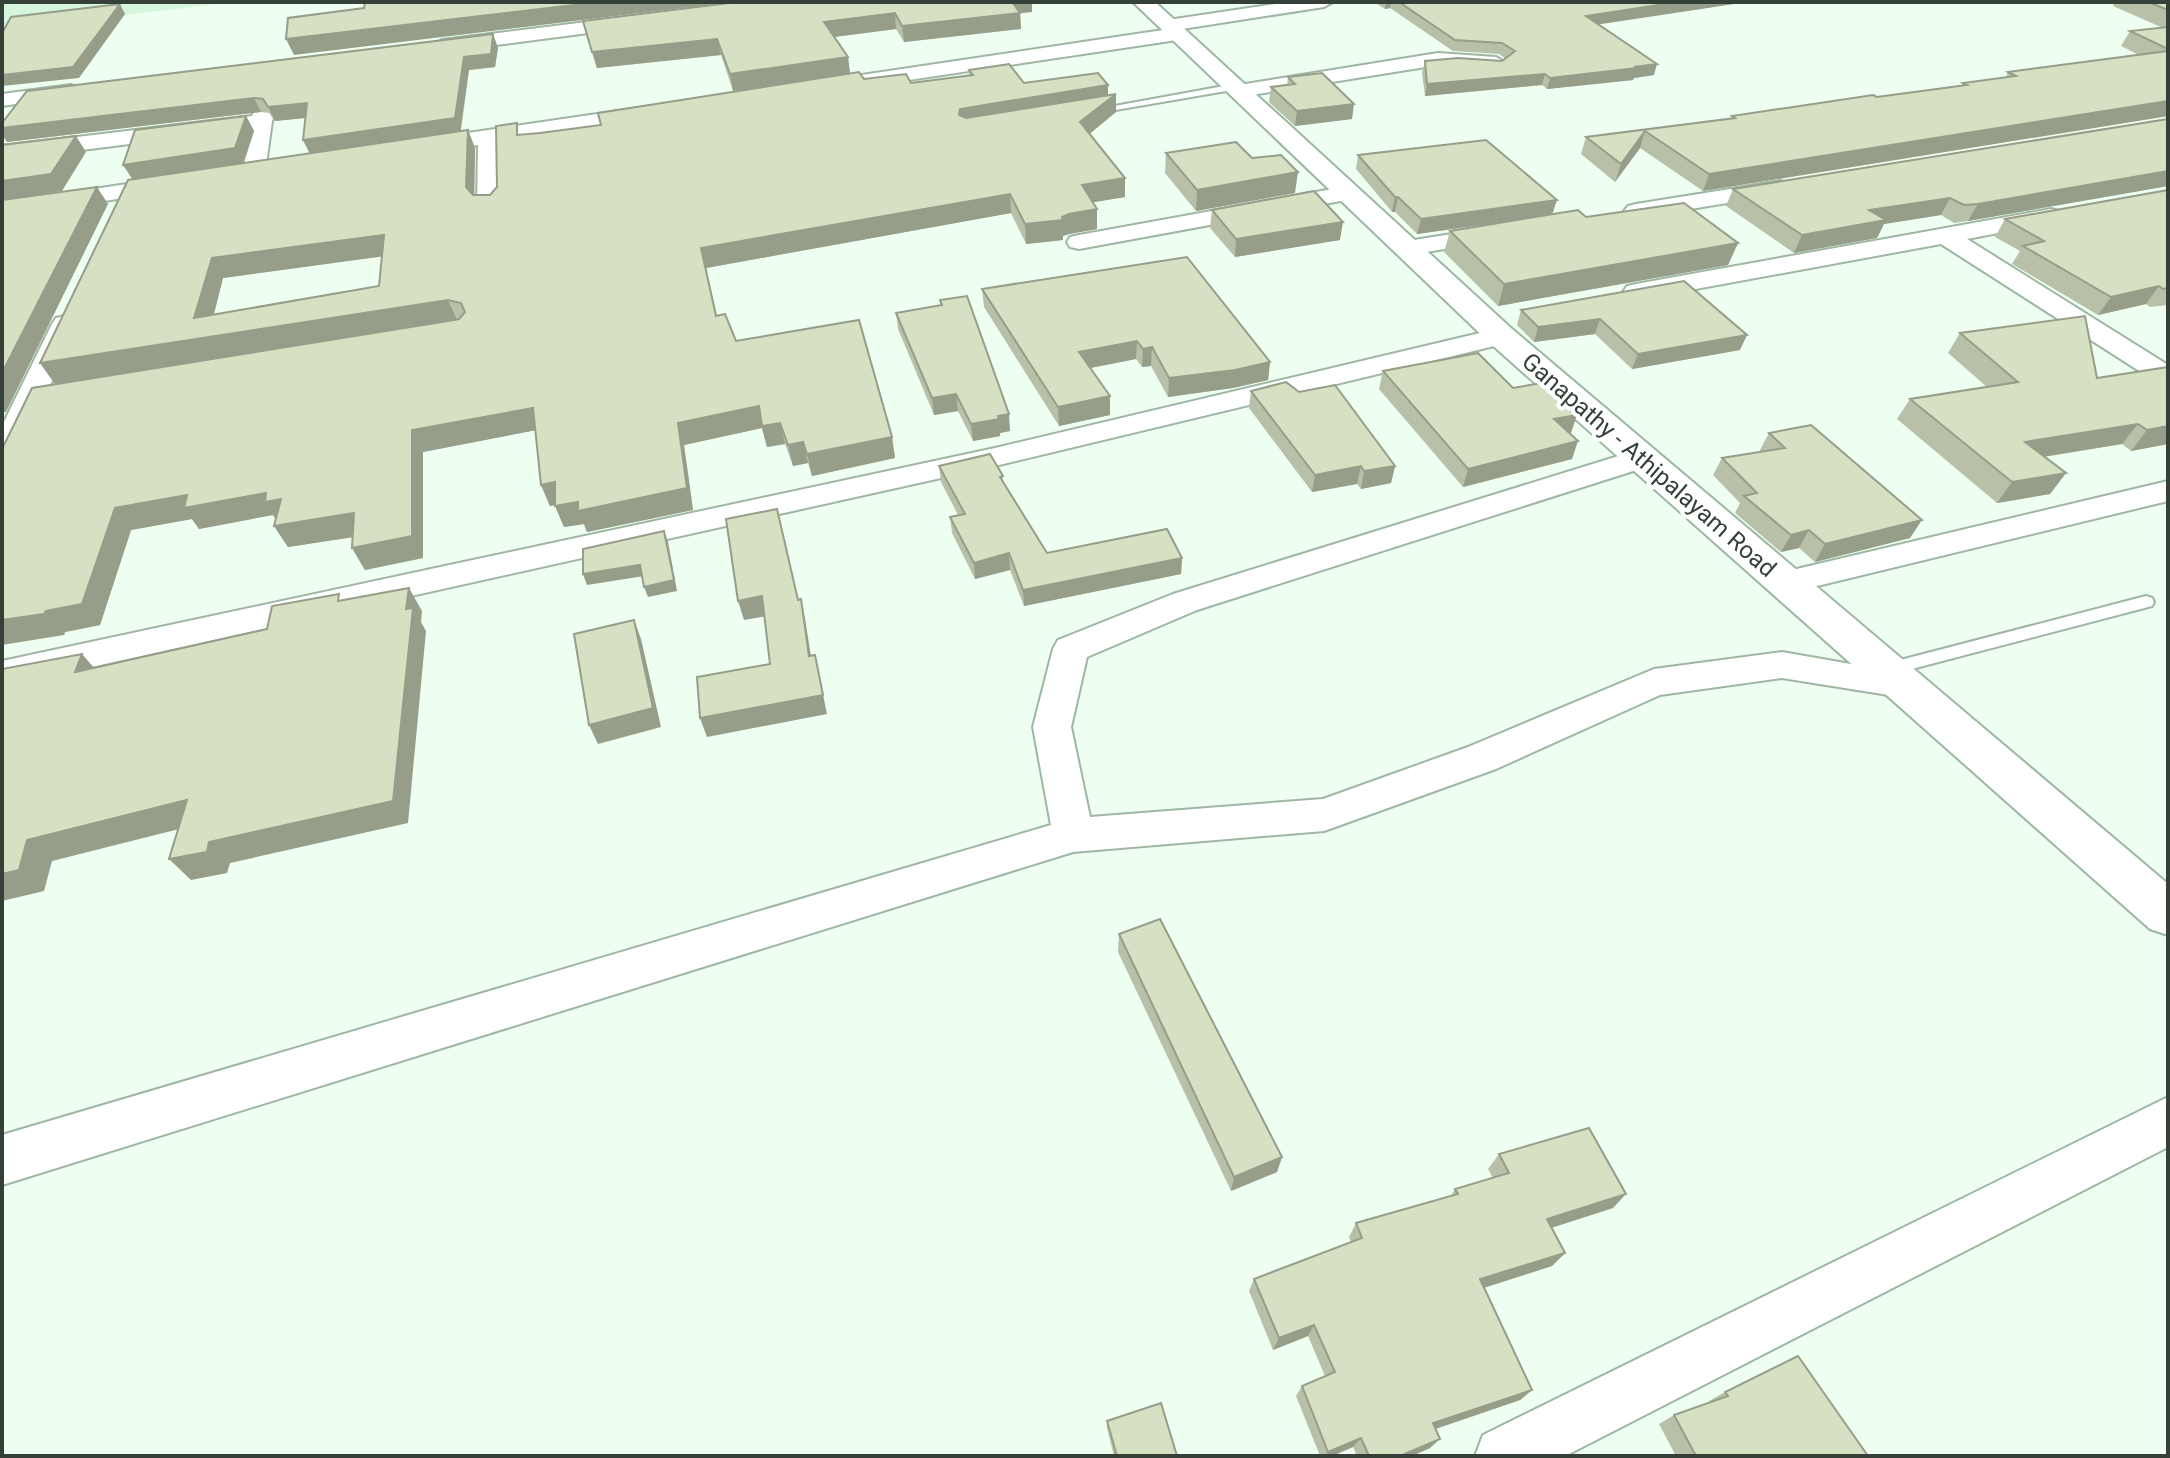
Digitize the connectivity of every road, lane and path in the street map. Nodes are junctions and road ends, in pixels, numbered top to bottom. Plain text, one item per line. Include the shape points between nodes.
1 (1324, 2) edge
2 (650, 20) edge
3 (1163, 20) edge
4 (1454, 44) edge
5 (420, 49) edge
6 (1499, 63) edge
7 (275, 82) edge
8 (833, 85) edge
9 (1234, 86) junction
10 (97, 88) edge
11 (2, 100) edge
12 (677, 109) edge
13 (1086, 112) edge
14 (261, 121) junction
15 (489, 137) junction
16 (395, 151) edge
17 (2, 153) edge
18 (254, 172) edge
19 (191, 182) edge
20 (1796, 185) edge
21 (129, 191) junction
22 (1349, 193) junction
23 (489, 207) edge
24 (2, 210) edge
25 (2078, 211) edge
26 (1609, 216) edge
27 (116, 219) edge
28 (1516, 231) edge
29 (1944, 235) junction
30 (1079, 242) dead end
31 (1408, 248) junction
32 (1606, 297) edge
33 (76, 302) edge
34 (1499, 323) junction
35 (2168, 377) edge
36 (59, 395) edge
37 (29, 400) junction
38 (2, 458) edge
39 (1641, 458) junction
40 (2168, 491) edge
41 (1784, 583) junction
42 (2146, 602) dead end
43 (2, 674) edge
44 (1893, 677) junction
45 (1073, 835) junction
46 (2168, 914) edge
47 (2168, 1121) edge
48 (2, 1160) edge
49 (1504, 1456) edge

1 - 3 street
2 - 5 street via 557,24
3 - 8 street
3 - 9 main road, Ganapathy - Athipalayam Road
4 - 9 street
6 - 9 street via 1438,59
7 - 14 street
9 - 13 lane
9 - 22 main road, Ganapathy - Athipalayam Road
10 - 11 street
12 - 15 street
14 - 17 street
14 - 18 street
15 - 16 street
15 - 23 street
19 - 21 street
20 - 26 street
21 - 24 street
21 - 27 street
22 - 30 street
22 - 31 main road, Ganapathy - Athipalayam Road
25 - 29 street
28 - 31 street
29 - 32 street
29 - 35 street
31 - 34 main road, Ganapathy - Athipalayam Road
33 - 37 street
34 - 39 main road, Ganapathy - Athipalayam Road
34 - 43 street via 995,457
36 - 37 street
37 - 38 street
39 - 41 main road, Ganapathy - Athipalayam Road
39 - 45 street via 1185,602 1071,649 1052,727
40 - 41 street
41 - 44 main road, Ganapathy - Athipalayam Road
42 - 44 lane
44 - 45 street via 1782,665 1654,682 1482,758 1324,815
44 - 46 main road, Ganapathy - Athipalayam Road
45 - 48 street
47 - 49 street

